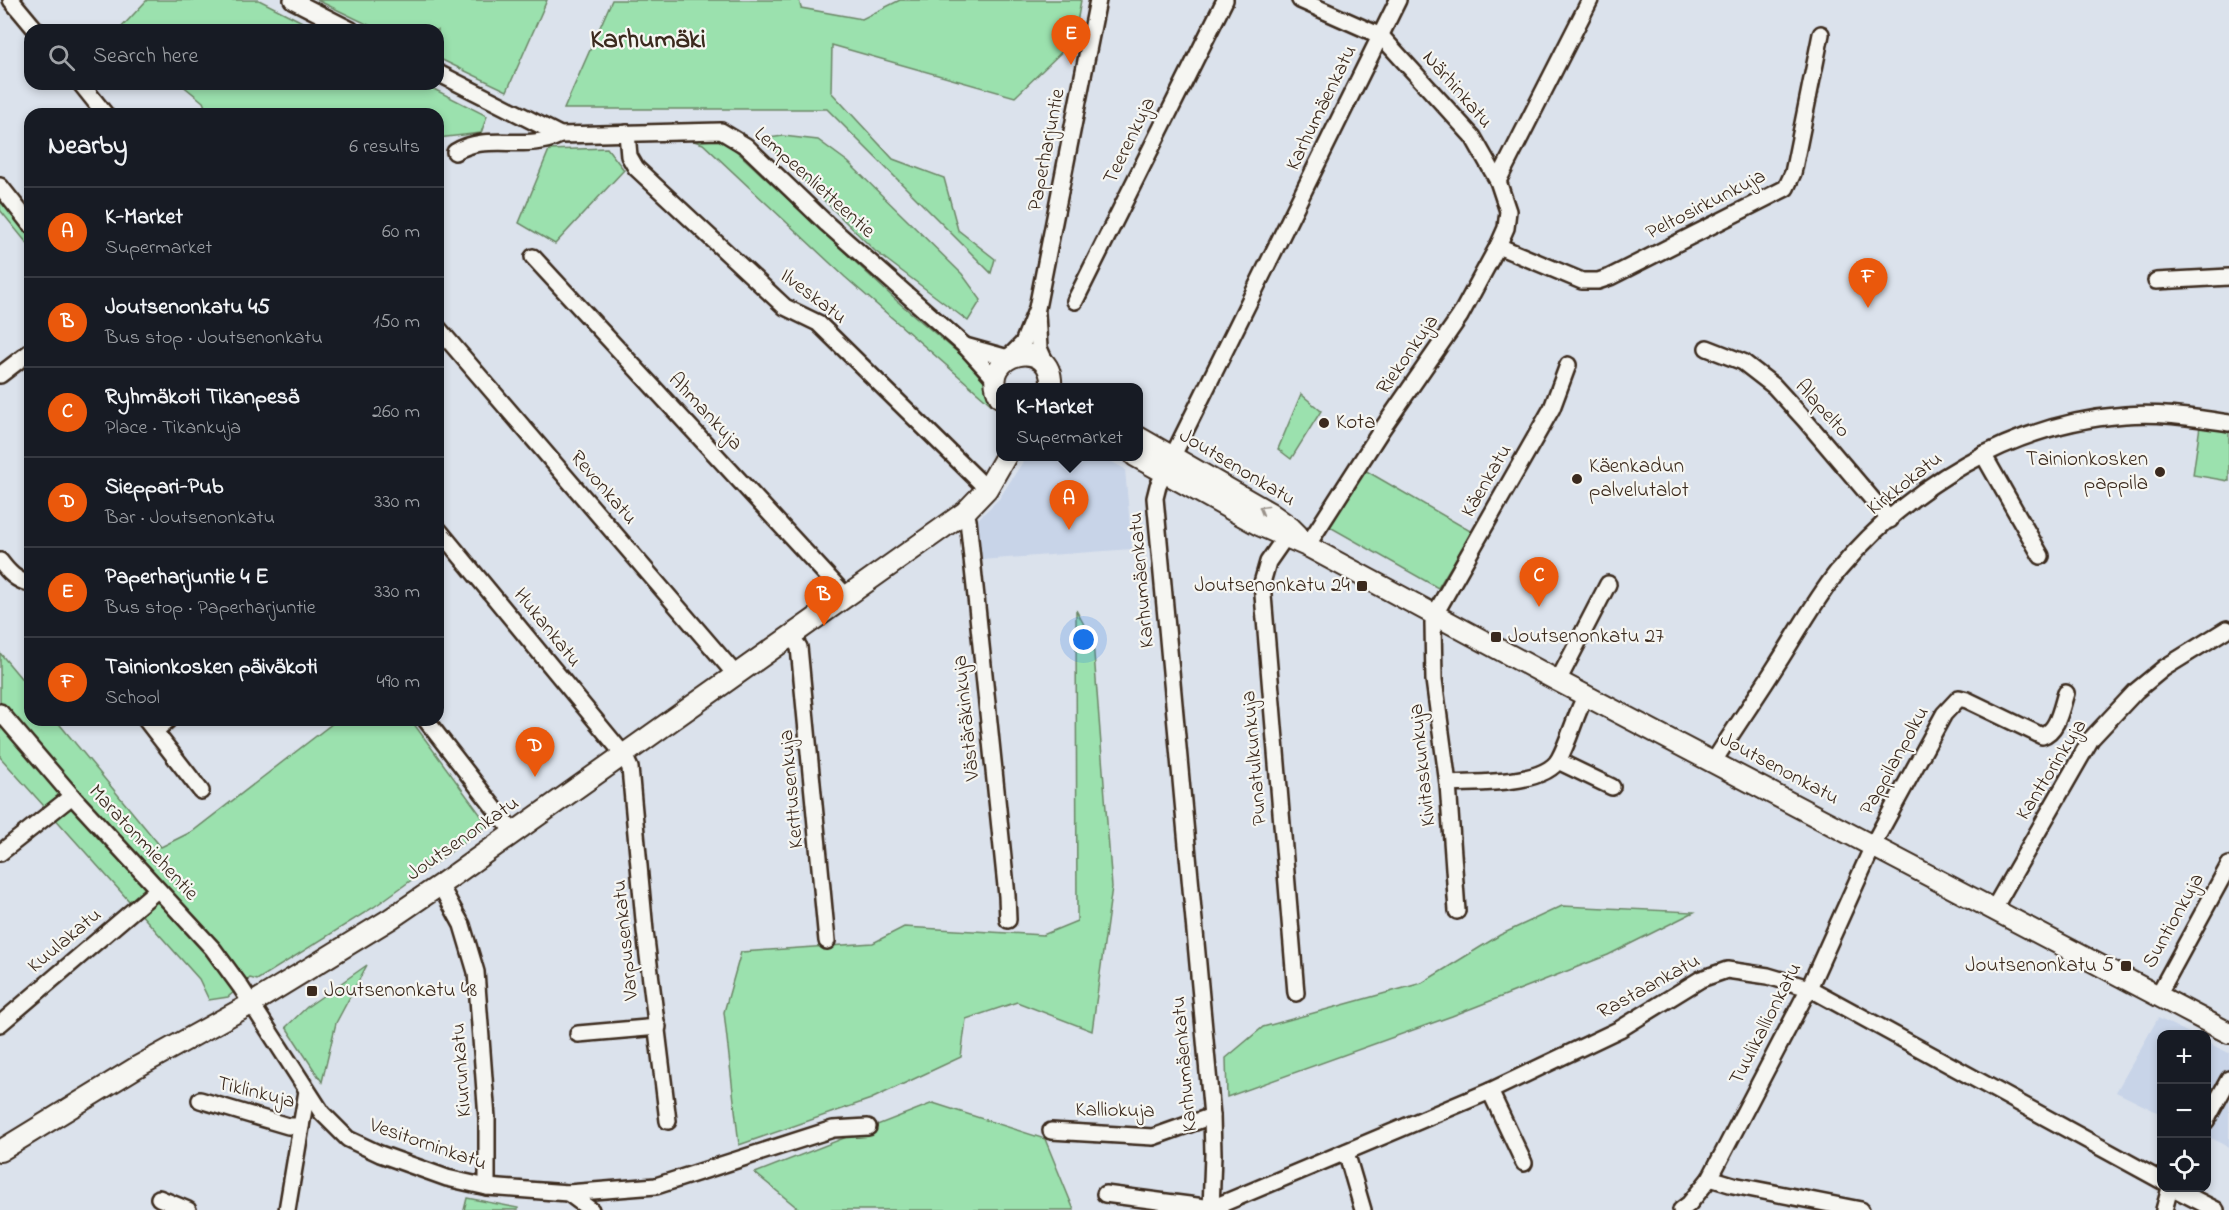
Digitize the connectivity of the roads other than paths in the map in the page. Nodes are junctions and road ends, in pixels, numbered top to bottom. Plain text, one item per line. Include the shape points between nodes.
1 (11, 0) edge
2 (292, 0) edge
3 (1098, 0) edge
4 (1226, 0) edge
5 (1300, 0) edge
6 (1398, 0) edge
7 (1590, 0) edge
8 (31, 24) edge
9 (339, 24) edge
10 (1821, 34) dead end
11 (1381, 36) junction
12 (444, 77) edge
13 (86, 90) edge
14 (100, 108) edge
15 (627, 133) junction
16 (560, 135) junction
17 (454, 152) dead end
18 (1498, 181) junction
19 (0, 186) edge
20 (1508, 211) joint
21 (24, 216) edge
22 (1498, 246) junction
23 (533, 257) dead end
24 (2229, 277) edge
25 (2157, 281) dead end
26 (1075, 301) dead end
27 (1037, 308) junction
28 (444, 335) edge
29 (965, 345) junction
30 (1707, 348) dead end
31 (24, 357) edge
32 (1008, 358) junction
33 (1568, 365) dead end
34 (1047, 366) junction
35 (0, 375) edge
36 (998, 383) edge
37 (1050, 383) edge
38 (1058, 383) edge
39 (996, 386) edge
40 (2229, 423) edge
41 (1143, 442) edge
42 (1983, 454) junction
43 (1143, 458) edge
44 (1003, 461) edge
45 (1169, 465) junction
46 (987, 489) junction
47 (965, 512) junction
48 (1890, 520) junction
49 (1289, 532) junction
50 (444, 535) edge
51 (1307, 546) junction
52 (2041, 556) dead end
53 (0, 561) edge
54 (24, 582) edge
55 (1608, 584) dead end
56 (846, 596) junction
57 (1435, 614) junction
58 (2228, 629) dead end
59 (790, 636) junction
60 (736, 675) junction
61 (1558, 681) junction
62 (2066, 693) dead end
63 (1586, 695) junction
64 (0, 712) edge
65 (152, 726) edge
66 (431, 726) edge
67 (624, 755) junction
68 (1558, 761) junction
69 (1714, 761) junction
70 (1448, 784) junction
71 (1612, 787) dead end
72 (201, 790) dead end
73 (72, 796) junction
74 (513, 832) junction
75 (1873, 846) junction
76 (0, 854) edge
77 (2229, 865) edge
78 (440, 885) junction
79 (157, 890) junction
80 (1993, 910) junction
81 (1457, 911) dead end
82 (1008, 920) dead end
83 (827, 941) dead end
84 (1809, 988) junction
85 (1296, 993) dead end
86 (2157, 997) junction
87 (251, 1004) junction
88 (0, 1024) edge
89 (658, 1027) junction
90 (2229, 1033) edge
91 (578, 1035) dead end
92 (2229, 1079) edge
93 (307, 1091) junction
94 (1490, 1091) junction
95 (200, 1100) dead end
96 (2211, 1111) edge
97 (1212, 1116) junction
98 (668, 1121) dead end
99 (301, 1126) junction
100 (868, 1127) dead end
101 (1051, 1131) dead end
102 (0, 1151) edge
103 (1346, 1152) junction
104 (1524, 1163) dead end
105 (1710, 1178) junction
106 (2157, 1178) edge
107 (487, 1187) junction
108 (2171, 1192) edge
109 (2180, 1192) edge
110 (568, 1193) junction
111 (1105, 1194) dead end
112 (159, 1198) dead end
113 (1212, 1209) edge
114 (188, 1210) edge
115 (287, 1210) edge
116 (591, 1210) edge
117 (1364, 1210) edge
118 (1681, 1210) edge
119 (1860, 1210) edge
120 (2164, 1210) edge
121 (2216, 1210) edge

1 - 8 street
2 - 9 street
3 - 27 street, Paperharjuntie
4 - 26 street, Teerenkuja
5 - 11 street
6 - 11 street, Karhumäenkatu
7 - 18 street
10 - 22 street, Peltosirkunkuja via 1793,173 1786,188 1598,280 1582,280
11 - 18 street, Närhinkatu via 1473,137
11 - 45 street, Karhumäenkatu
12 - 16 street, Lempeenlietteentie
13 - 14 street
15 - 16 street, Lempeenlietteentie
15 - 29 street, Lempeenlietteentie via 721,131 746,146 827,224
15 - 46 street, Ilveskatu via 629,156 636,168 785,307 818,323
16 - 17 street via 531,143 483,142
18 - 20 street, Närhinkatu
19 - 21 street
20 - 22 street, Riekonkuja
22 - 51 street, Riekonkuja via 1460,316
23 - 56 street, Ahmankuja
24 - 25 street
27 - 32 street, Paperharjuntie via 1023,343
27 - 34 street, Paperharjuntie via 1039,348
28 - 60 street, Revonkatu
29 - 32 street, Lempeenlietteentie
29 - 39 street, Lempeenlietteentie
30 - 48 street, Alapelto via 1743,363 1774,386
31 - 35 street
32 - 34 main road via 1031,355
32 - 36 main road via 999,367
33 - 57 street, Käenkatu via 1552,408
34 - 37 main road
34 - 38 main road
40 - 42 street, Kirkkokatu via 2127,414 2058,425
41 - 45 main road, Joutsenonkatu
42 - 48 street, Kirkkokatu via 1938,482
42 - 52 street
43 - 45 main road, Joutsenonkatu
44 - 46 main road, Joutsenonkatu
45 - 49 main road, Joutsenonkatu via 1270,513
45 - 97 street, Karhumäenkatu via 1155,498 1158,550
46 - 47 main road, Joutsenonkatu
47 - 56 main road, Joutsenonkatu
47 - 82 street, Västäräkinkuja
48 - 69 street, Kirkkokatu via 1853,555 1826,589
49 - 51 main road, Joutsenonkatu
49 - 85 street, Punatulkunkuja via 1268,562 1262,583
50 - 67 street, Hukankatu
51 - 57 main road, Joutsenonkatu
53 - 54 street via 10,575
55 - 61 street
56 - 59 main road, Joutsenonkatu
57 - 61 main road, Joutsenonkatu
57 - 70 street, Kivitaskunkuja via 1434,680
58 - 80 street, Kanttorinkuja via 2164,668 2091,740
59 - 60 main road, Joutsenonkatu
59 - 83 street, Kerttusenkuja via 799,648
60 - 67 main road, Joutsenonkatu
61 - 63 main road, Joutsenonkatu
62 - 75 street, Pappilanpolku via 2054,727 2042,736 1959,698 1944,714
63 - 68 street
63 - 69 main road, Joutsenonkatu
64 - 73 street, Maratonmiehentie
65 - 72 street
66 - 74 street
67 - 74 main road, Joutsenonkatu
67 - 89 street, Varpusenkatu via 630,768
68 - 70 street via 1546,771 1523,779
68 - 71 street
69 - 75 main road, Joutsenonkatu
70 - 81 street, Kivitaskunkuja
73 - 76 street
73 - 79 street, Maratonmiehentie
74 - 78 main road, Joutsenonkatu
75 - 80 main road, Joutsenonkatu
75 - 84 street, Tuulikallionkatu
77 - 86 street, Suntionkuja
78 - 87 main road, Joutsenonkatu
78 - 107 street, Kiurunkatu via 462,925 476,972 487,1118
79 - 87 street, Maratonmiehentie via 213,949
79 - 88 street, Kuulakatu
80 - 86 main road, Joutsenonkatu
84 - 94 street, Rastaankatu via 1727,970 1701,979 1620,1029
84 - 105 street, Tuulikallionkatu
84 - 106 street, Rastaankatu
86 - 90 main road, Joutsenonkatu
87 - 93 street, Vesitorninkatu
87 - 102 main road, Joutsenonkatu via 137,1067
89 - 91 street
89 - 98 street, Varpusenkatu
92 - 96 street
93 - 99 street
93 - 107 street, Vesitorninkatu via 348,1139 447,1178
94 - 103 street, Rastaankatu
94 - 104 street
95 - 99 street, Tiklinkuja via 288,1126
97 - 101 street, Kalliokuja via 1153,1137
97 - 113 street, Karhumäenkatu
99 - 115 street
100 - 110 street, Vesitorninkatu via 833,1129 656,1186
103 - 113 street, Rastaankatu
103 - 117 street
105 - 118 street, Tuulikallionkatu
105 - 119 street
107 - 110 street, Vesitorninkatu
108 - 120 street
109 - 121 street
110 - 116 street
111 - 113 street
112 - 114 street

